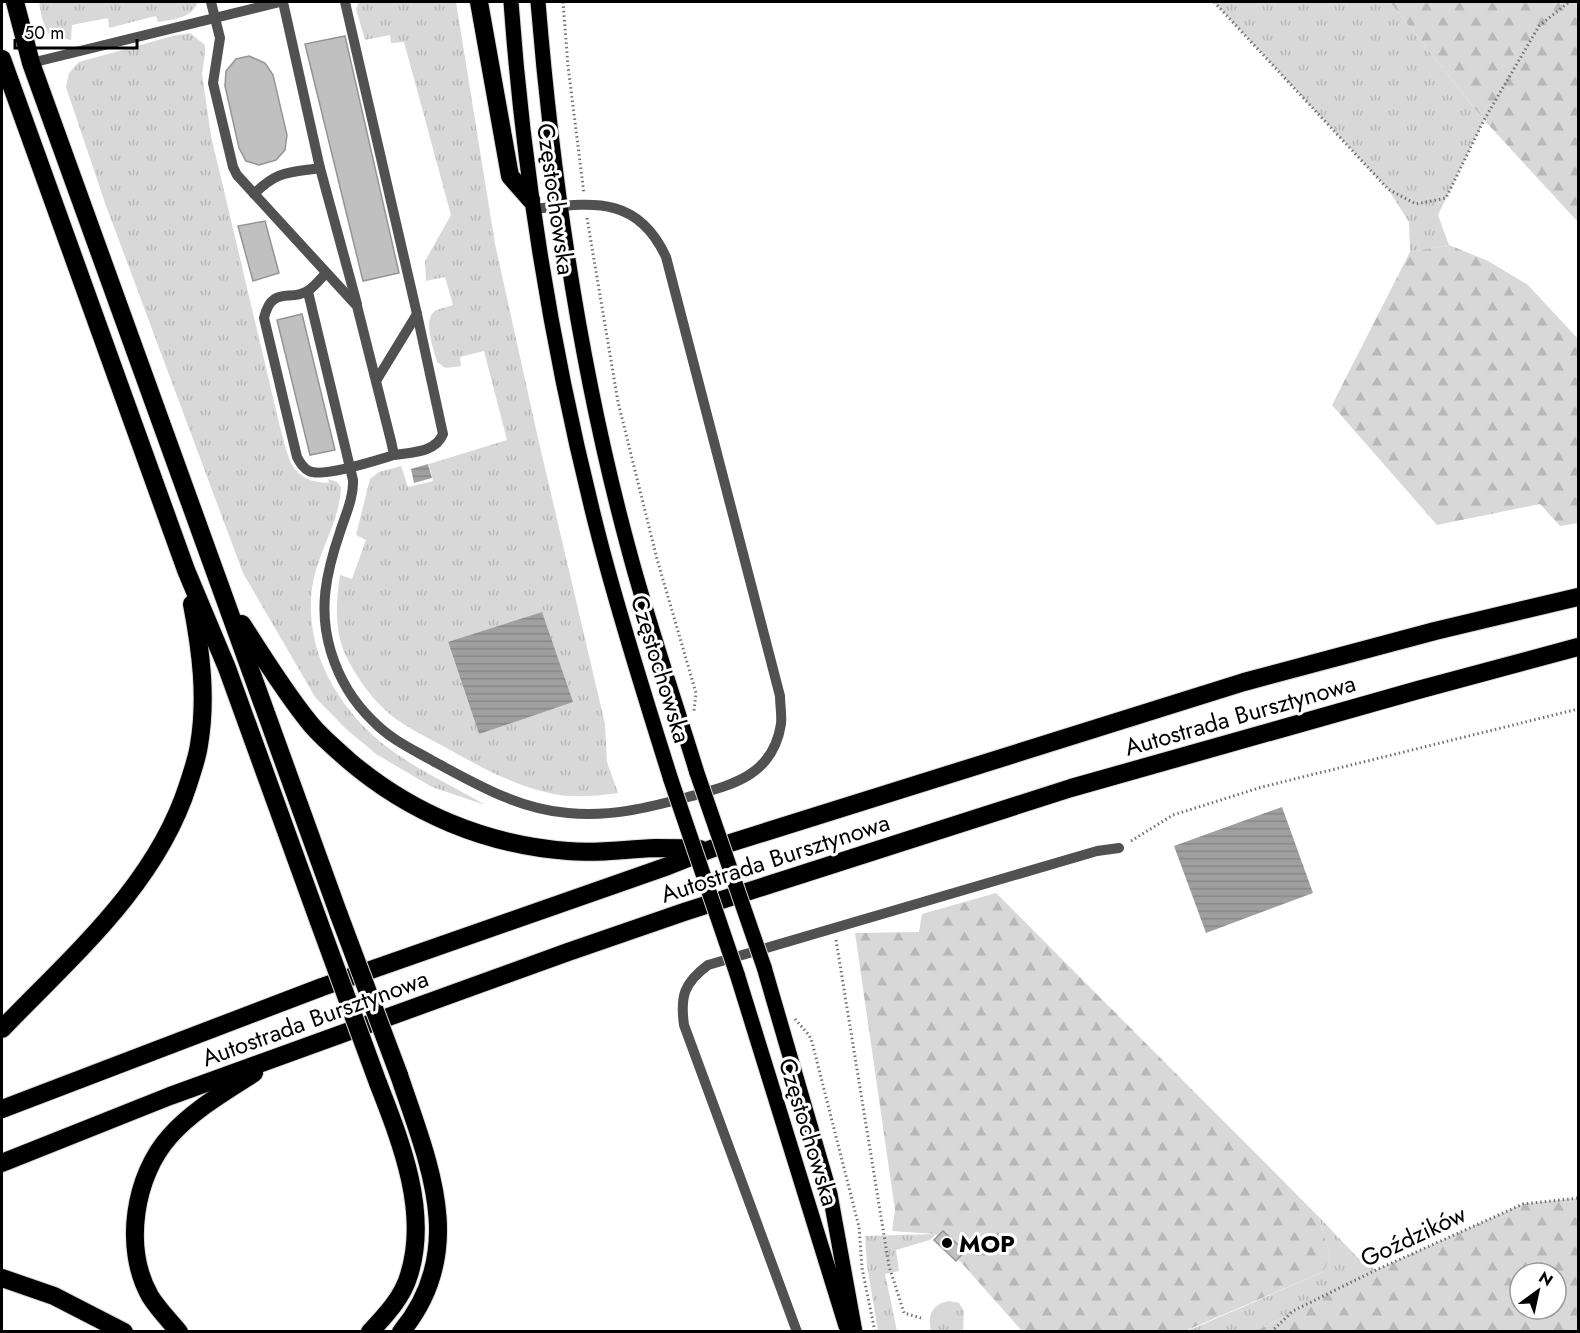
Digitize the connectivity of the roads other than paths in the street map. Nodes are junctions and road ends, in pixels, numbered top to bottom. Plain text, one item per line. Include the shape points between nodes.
1 (15, 2) edge
2 (211, 2) edge
3 (281, 2) edge
4 (345, 2) edge
5 (479, 2) edge
6 (511, 2) edge
7 (538, 2) edge
8 (215, 17) junction
9 (2, 59) edge
10 (31, 63) junction
11 (320, 168) junction
12 (254, 194) junction
13 (532, 204) junction
14 (559, 206) junction
15 (326, 273) junction
16 (308, 292) junction
17 (357, 306) junction
18 (417, 314) junction
19 (376, 381) junction
20 (394, 455) junction
21 (350, 468) junction
22 (186, 570) junction
23 (222, 592) junction
24 (1578, 597) edge
25 (1578, 647) edge
26 (1119, 848) road end
27 (711, 849) junction
28 (2, 1029) edge
29 (286, 1053) junction
30 (2, 1109) edge
31 (2, 1163) edge
32 (2, 1278) edge
33 (124, 1332) edge
34 (179, 1332) edge
35 (370, 1332) edge
36 (401, 1332) edge
37 (797, 1332) edge
38 (848, 1332) edge
39 (855, 1332) edge

1 - 10 highway
2 - 8 lane
3 - 8 lane
3 - 11 lane
4 - 18 lane
5 - 13 highway via 510,176
6 - 13 main road, Częstochowska
7 - 14 main road, Częstochowska
8 - 10 lane
8 - 12 lane via 220,38 213,83 233,167
9 - 22 highway
10 - 23 highway
11 - 12 lane via 279,174
11 - 17 lane
12 - 15 lane
13 - 14 lane
13 - 38 main road, Częstochowska, bridge via 570,416 599,537 671,780 737,974
14 - 21 lane via 613,208 634,217 658,238 666,257 780,696 781,723 764,762 733,785 649,808 618,813 567,813 506,799 391,737 359,707 346,687 326,632 326,578 353,487
14 - 39 main road, Częstochowska, bridge via 588,379 628,548 697,772 764,968 830,1194
15 - 16 lane
15 - 17 lane
16 - 21 lane
16 - 21 lane via 274,299 265,311 264,324 302,466 316,474
17 - 19 lane
18 - 19 lane
18 - 20 lane via 443,434 439,443 429,448
19 - 20 lane
20 - 21 lane
22 - 28 highway via 200,646 203,703 199,746 180,811 162,846 127,895
22 - 35 highway, bridge via 227,668 407,1171 416,1233 409,1278
23 - 27 highway via 310,724 370,779 403,800 465,830 535,848 602,853 653,848
23 - 36 highway, bridge via 429,1166 438,1215 435,1270 422,1300
24 - 27 highway, Autostrada Bursztynowa via 1244,682
25 - 29 highway, Autostrada Bursztynowa via 1071,788 684,912
26 - 37 lane via 1097,850 708,965 687,984 683,996 684,1025
27 - 30 highway, Autostrada Bursztynowa via 322,987
29 - 31 highway, Autostrada Bursztynowa
29 - 34 highway via 188,1118 159,1150 141,1185 135,1235 140,1272 150,1295
32 - 33 highway via 54,1296

